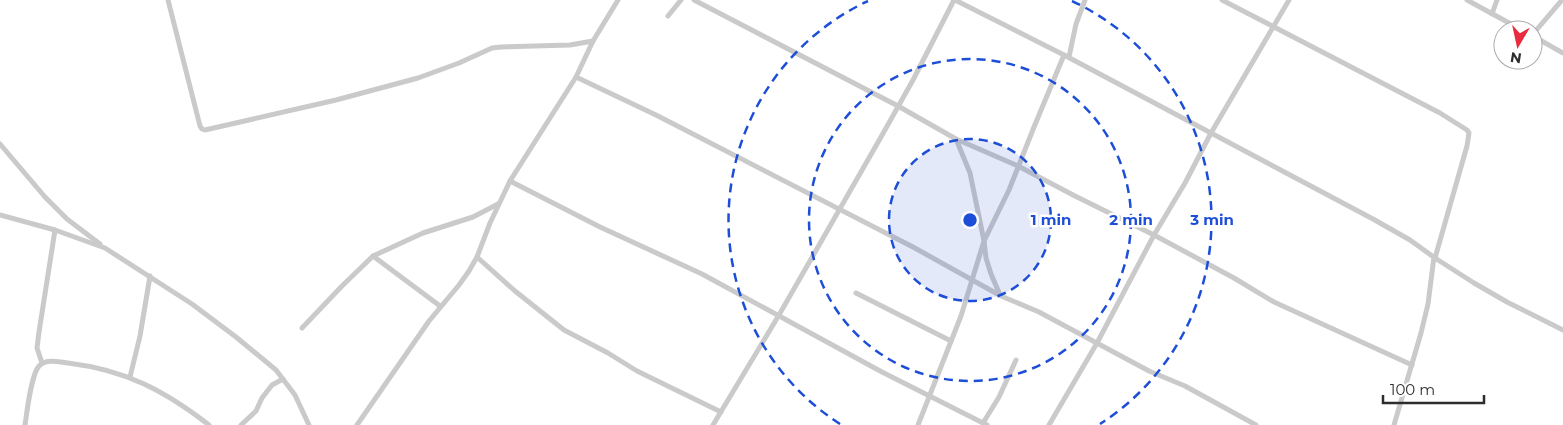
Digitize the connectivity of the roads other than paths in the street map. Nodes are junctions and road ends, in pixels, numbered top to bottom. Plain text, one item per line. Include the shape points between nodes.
1 (168, 0) edge
2 (618, 0) edge
3 (681, 0) edge
4 (694, 0) edge
5 (954, 0) edge
6 (1085, 0) edge
7 (1222, 0) edge
8 (1289, 0) edge
9 (1467, 0) edge
10 (1497, 0) edge
11 (1562, 0) edge
12 (1492, 14) junction
13 (668, 16) dead end
14 (1503, 20) edge
15 (1543, 23) edge
16 (1273, 27) junction
17 (593, 41) junction
18 (1543, 41) edge
19 (1563, 53) edge
20 (1066, 56) junction
21 (576, 77) junction
22 (898, 106) junction
23 (1211, 133) junction
24 (956, 139) junction
25 (0, 144) edge
26 (1018, 166) junction
27 (510, 181) junction
28 (499, 204) junction
29 (839, 209) junction
30 (0, 216) edge
31 (55, 230) junction
32 (1154, 235) junction
33 (984, 242) junction
34 (105, 248) junction
35 (373, 256) junction
36 (477, 257) junction
37 (1435, 258) junction
38 (150, 276) junction
39 (972, 280) junction
40 (856, 293) dead end
41 (1001, 296) junction
42 (440, 306) junction
43 (779, 315) junction
44 (302, 328) dead end
45 (1563, 330) edge
46 (951, 341) junction
47 (1097, 343) junction
48 (1016, 360) dead end
49 (42, 363) junction
50 (1412, 366) junction
51 (130, 378) junction
52 (283, 379) junction
53 (930, 396) junction
54 (721, 412) junction
55 (985, 424) edge
56 (24, 425) edge
57 (209, 425) edge
58 (241, 425) edge
59 (309, 425) edge
60 (357, 425) edge
61 (713, 425) edge
62 (918, 425) edge
63 (1049, 425) edge
64 (1256, 425) edge
65 (1394, 425) edge

1 - 17 street via 200,126 206,130 418,78 492,48
2 - 17 street
3 - 13 street
4 - 22 street
5 - 20 street
5 - 22 street
6 - 20 street
7 - 16 street
8 - 16 street
9 - 12 street
10 - 12 street
11 - 15 street
12 - 14 street
16 - 23 street
16 - 37 street via 1468,130 1467,146
17 - 21 street
18 - 19 street
20 - 23 street
20 - 26 street
21 - 27 street
21 - 29 street
22 - 24 street
22 - 29 street
23 - 32 street
23 - 37 street via 1373,219
24 - 26 street
24 - 33 street via 970,173
25 - 34 street via 66,219
26 - 32 street
26 - 33 street
27 - 28 street
27 - 43 street
28 - 35 street
28 - 36 street
29 - 39 street
29 - 43 street
30 - 31 street
31 - 34 street
31 - 49 street via 38,340
32 - 47 street
32 - 50 street via 1274,302
33 - 39 street
33 - 41 street via 991,274
34 - 38 street
35 - 42 street
35 - 44 street
36 - 42 street via 459,285
36 - 54 street via 564,330 637,371
37 - 45 street via 1506,302
37 - 50 street via 1428,304
38 - 51 street
38 - 52 street via 236,337
39 - 41 street
39 - 46 street
40 - 46 street
41 - 47 street
42 - 60 street
43 - 53 street
43 - 54 street
46 - 53 street
47 - 63 street
47 - 64 street
48 - 55 street
49 - 51 street via 82,365
49 - 56 street via 33,379
50 - 65 street
51 - 57 street via 172,398
52 - 58 street via 272,385 256,411
52 - 59 street via 295,395
53 - 55 street
53 - 62 street
54 - 61 street

